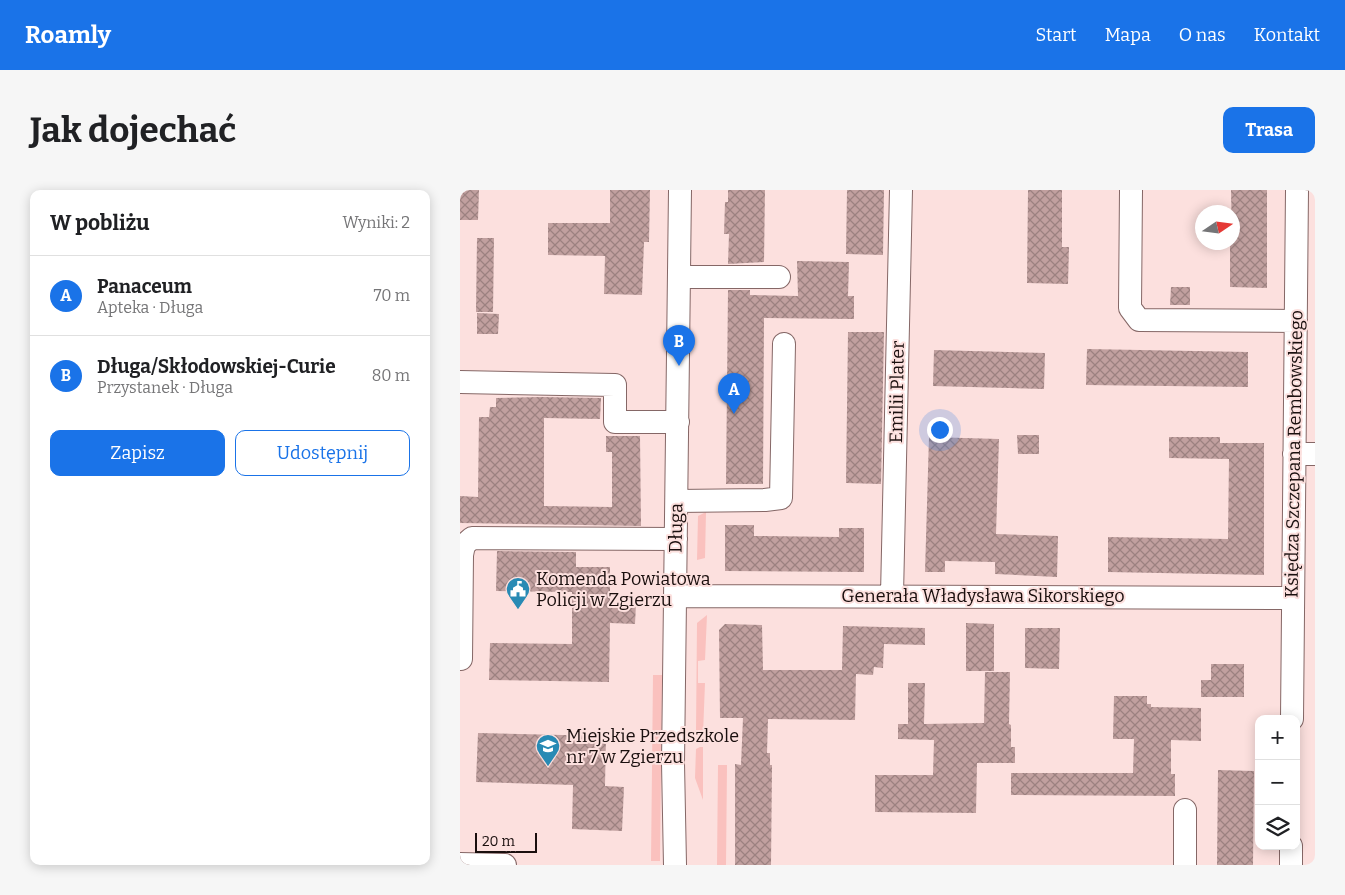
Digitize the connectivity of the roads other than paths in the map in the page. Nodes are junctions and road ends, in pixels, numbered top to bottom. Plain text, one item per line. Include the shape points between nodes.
1 (680, 190) edge
2 (901, 190) edge
3 (1131, 190) edge
4 (1296, 190) edge
5 (680, 277) junction
6 (779, 277) dead end
7 (1296, 321) junction
8 (784, 344) dead end
9 (460, 382) edge
10 (678, 422) junction
11 (1304, 454) edge
12 (677, 501) junction
13 (676, 539) junction
14 (892, 595) junction
15 (675, 596) junction
16 (1292, 598) junction
17 (461, 659) dead end
18 (1292, 715) edge
19 (1185, 810) dead end
20 (1291, 850) edge
21 (460, 864) edge
22 (505, 865) edge
23 (675, 865) edge
24 (1185, 865) edge
25 (1290, 865) edge

1 - 5 street, Długa
2 - 14 street, Emilii Plater
3 - 7 street via 1130,308 1139,320
4 - 7 street, Księdza Szczepana Rembowskiego
5 - 6 street
5 - 10 street, Długa
7 - 11 street, Księdza Szczepana Rembowskiego
8 - 12 street via 780,498
9 - 10 street via 615,385 615,422
10 - 12 street, Długa
11 - 16 street, Księdza Szczepana Rembowskiego
12 - 13 street, Długa
13 - 15 street, Długa
13 - 17 street via 472,538 464,545 462,555
14 - 15 street, Generała Władysława Sikorskiego
14 - 16 street, Generała Władysława Sikorskiego
15 - 23 street, Długa
16 - 18 street, Księdza Szczepana Rembowskiego
19 - 24 street
20 - 25 street
21 - 22 street

